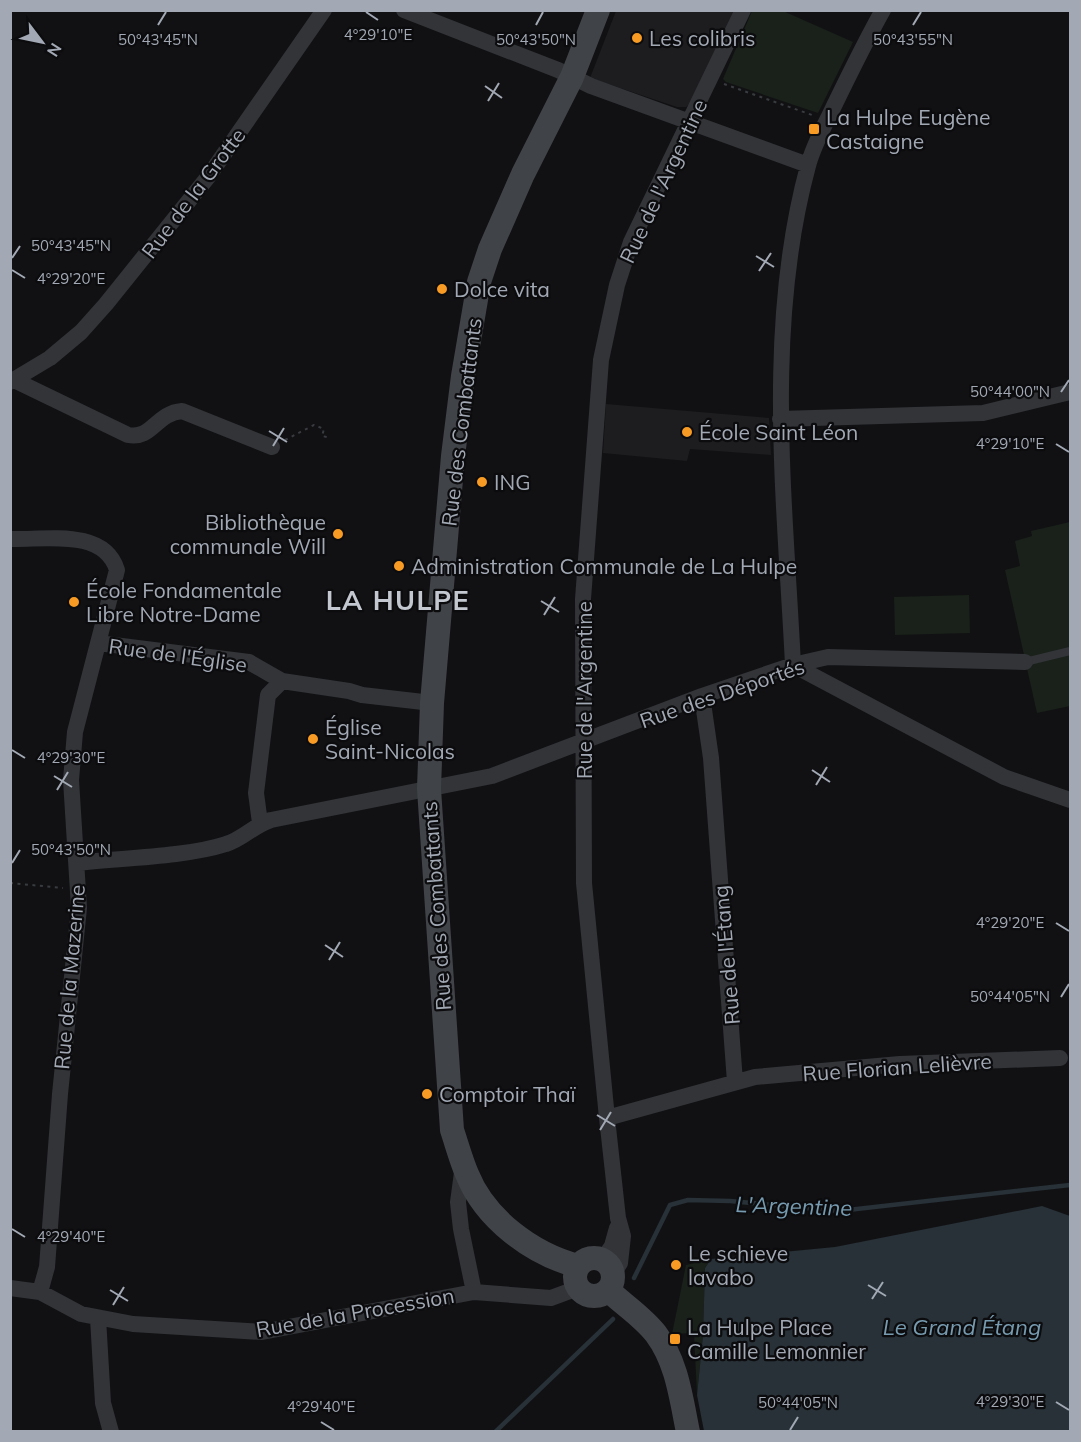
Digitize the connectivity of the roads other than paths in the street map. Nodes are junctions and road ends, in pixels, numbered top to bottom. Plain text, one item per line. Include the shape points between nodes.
1 (324, 10) edge
2 (404, 10) edge
3 (598, 10) edge
4 (743, 10) edge
5 (883, 10) edge
6 (572, 77) junction
7 (690, 123) junction
8 (808, 165) junction
9 (12, 381) edge
10 (1071, 392) edge
11 (780, 419) junction
12 (272, 447) road end
13 (10, 539) edge
14 (98, 644) junction
15 (1071, 651) edge
16 (1025, 662) joint
17 (794, 665) junction
18 (282, 681) junction
19 (702, 696) junction
20 (432, 703) junction
21 (585, 742) junction
22 (429, 789) junction
23 (1071, 800) edge
24 (260, 823) junction
25 (77, 863) junction
26 (1060, 1058) dead end
27 (735, 1082) junction
28 (607, 1118) junction
29 (463, 1162) junction
30 (608, 1274) junction
31 (578, 1277) junction
32 (10, 1288) edge
33 (40, 1292) junction
34 (474, 1292) junction
35 (98, 1318) junction
36 (111, 1431) edge
37 (688, 1431) edge

1 - 9 street, Rue de la Grotte via 208,177 106,304 50,358
2 - 6 street
3 - 6 main road, Rue des Combattants
4 - 7 street, Rue de l'Argentine
5 - 8 street
6 - 7 street
6 - 20 main road, Rue des Combattants via 500,224 479,282 453,456
7 - 8 street
7 - 21 street, Rue de l'Argentine via 631,242 601,360 583,599
8 - 11 street via 787,292
9 - 12 street, Rue de la Grotte via 128,435 138,437 160,418 182,411
10 - 11 street via 983,413
11 - 17 street
13 - 14 street, Rue de la Mazerine via 90,541 113,557 117,570
14 - 18 street, Rue de l'Église via 249,662
14 - 25 street, Rue de la Mazerine via 75,732 71,780
15 - 16 lane
16 - 17 street, Rue des Déportés via 828,657
17 - 19 street, Rue des Déportés
17 - 23 street via 994,773
18 - 20 street, Rue de l'Église
18 - 24 street via 268,695 256,793
19 - 21 street, Rue des Déportés
19 - 27 street, Rue de l'Étang via 711,758
20 - 22 main road, Rue des Combattants
21 - 22 street, Rue des Déportés via 492,776
21 - 28 street, Rue de l'Argentine via 584,883
22 - 24 street, Rue des Déportés
22 - 29 main road, Rue des Combattants via 452,1130
24 - 25 street via 226,844
25 - 33 street, Rue de la Mazerine via 79,908 47,1267
26 - 27 street, Rue Florian Lelièvre via 900,1064
27 - 28 street
28 - 30 street, Rue de l'Argentine via 624,1244 620,1263
29 - 31 main road, Rue des Combattants via 468,1177 497,1219 529,1246
29 - 34 street, Rue de la Procession via 458,1202
30 - 31 main road via 590,1258
30 - 31 main road, Rue des Combattants via 593,1296
30 - 37 main road via 667,1351
31 - 34 street via 551,1298
32 - 33 street
33 - 35 street, Rue de la Procession via 81,1314
34 - 35 street, Rue de la Procession via 262,1332 133,1324
35 - 36 street via 103,1403

